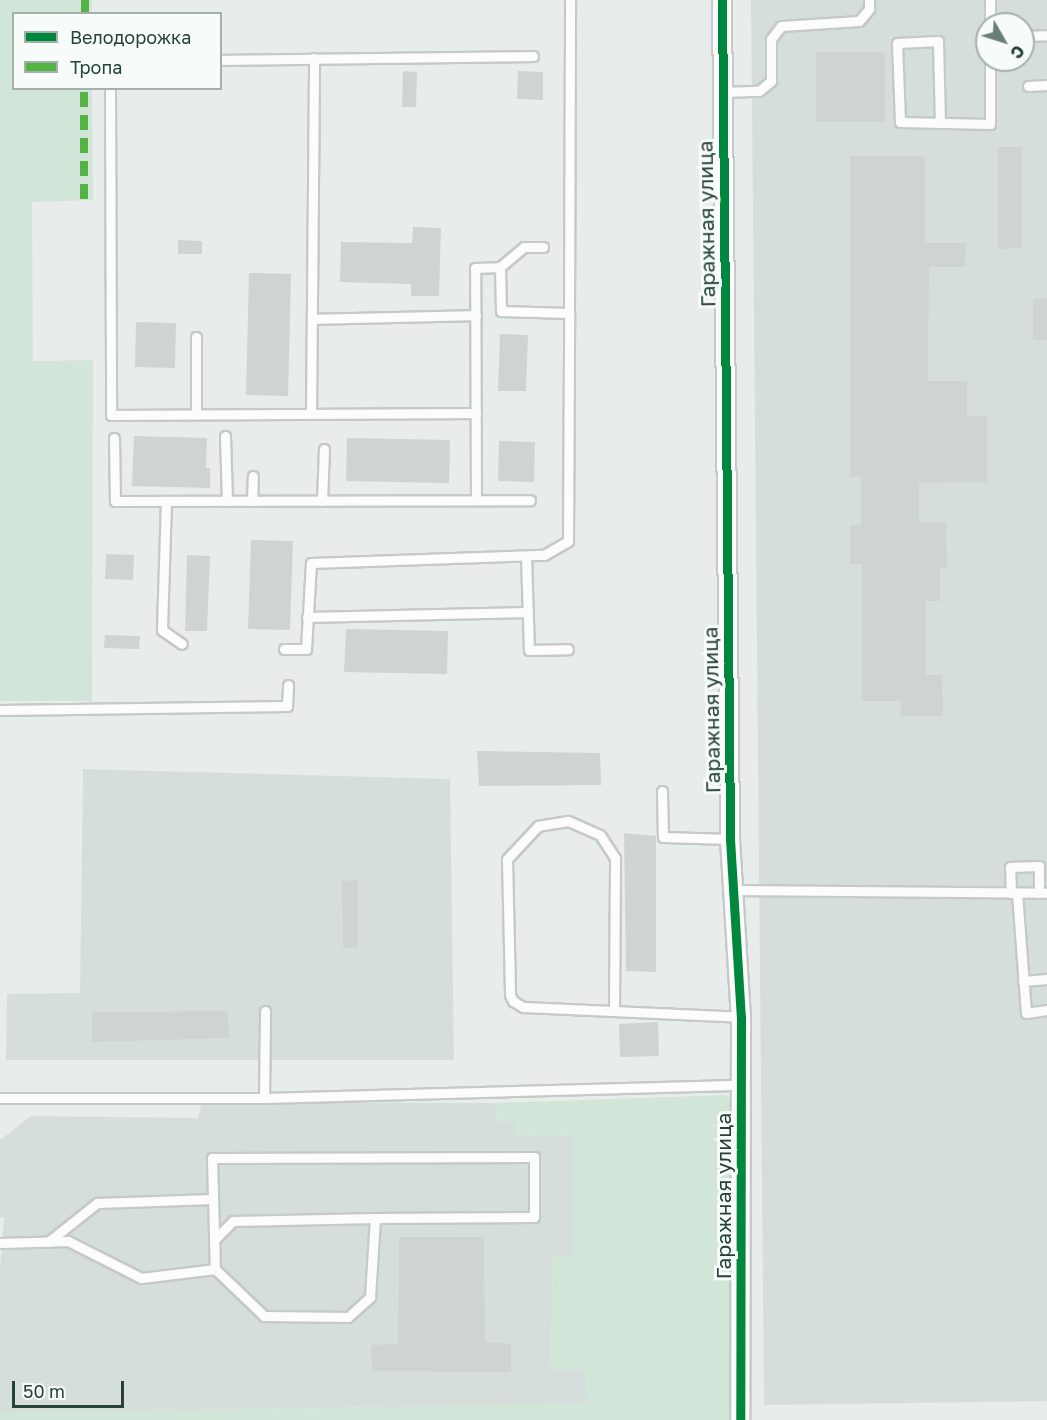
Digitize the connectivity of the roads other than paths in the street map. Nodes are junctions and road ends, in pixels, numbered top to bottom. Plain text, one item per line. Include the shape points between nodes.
1 (570, 0) edge
2 (722, 0) edge
3 (869, 0) edge
4 (533, 56) dead end
5 (314, 58) junction
6 (222, 60) edge
7 (990, 72) edge
8 (1047, 85) edge
9 (1028, 86) dead end
10 (111, 90) edge
11 (723, 92) junction
12 (940, 123) junction
13 (543, 247) dead end
14 (501, 267) junction
15 (569, 313) junction
16 (476, 315) junction
17 (312, 319) junction
18 (196, 337) dead end
19 (476, 413) junction
20 (196, 414) junction
21 (311, 414) junction
22 (225, 436) dead end
23 (114, 438) dead end
24 (324, 449) dead end
25 (252, 476) dead end
26 (476, 500) junction
27 (531, 500) dead end
28 (166, 501) junction
29 (227, 501) junction
30 (252, 501) junction
31 (322, 501) junction
32 (526, 556) junction
33 (528, 612) junction
34 (307, 617) junction
35 (182, 644) dead end
36 (284, 649) dead end
37 (568, 649) dead end
38 (288, 685) dead end
39 (0, 710) edge
40 (662, 791) dead end
41 (730, 839) junction
42 (734, 890) junction
43 (1014, 893) junction
44 (1043, 893) edge
45 (1047, 979) edge
46 (1023, 981) junction
47 (614, 1010) junction
48 (1047, 1010) edge
49 (265, 1011) dead end
50 (741, 1017) junction
51 (742, 1085) junction
52 (0, 1098) edge
53 (264, 1098) junction
54 (213, 1199) junction
55 (375, 1218) junction
56 (214, 1240) junction
57 (48, 1242) junction
58 (0, 1243) edge
59 (215, 1269) junction
60 (740, 1420) edge

1 - 15 lane
2 - 11 street, Гаражная улица
3 - 11 lane via 869,9 859,21 781,26 771,39 771,81 759,91
4 - 5 lane
5 - 6 lane
5 - 17 lane
7 - 12 lane via 990,124
8 - 9 lane
10 - 20 lane via 111,415
11 - 41 street, Гаражная улица
12 - 12 lane via 900,122 897,43 938,41
13 - 14 lane via 524,247
14 - 15 lane via 501,311
14 - 16 lane via 475,268
15 - 32 lane via 568,541 544,555
16 - 17 lane
16 - 19 lane
17 - 21 lane
18 - 20 lane
19 - 21 lane
19 - 26 lane
20 - 21 lane
22 - 29 lane
23 - 28 lane via 115,501
24 - 31 lane
25 - 30 lane
26 - 27 lane
26 - 31 lane
28 - 29 lane
28 - 35 lane via 162,630
29 - 30 lane
30 - 31 lane
32 - 33 lane
32 - 34 lane via 310,563
33 - 34 lane
33 - 37 lane via 529,650
34 - 36 lane via 306,649
38 - 39 lane via 287,706
40 - 41 lane via 663,837
41 - 42 street, Гаражная улица
42 - 43 lane
42 - 50 street, Гаражная улица
43 - 44 lane
43 - 44 lane via 1010,867 1039,866
43 - 46 lane
45 - 46 lane
46 - 48 lane via 1026,1013
47 - 47 lane via 524,1006 510,995 507,859 538,826 568,821 600,835 615,858
47 - 50 lane
49 - 53 lane
50 - 51 street, Гаражная улица
51 - 53 lane
51 - 60 street, Гаражная улица
52 - 53 lane
54 - 55 lane via 212,1158 534,1157 534,1217
54 - 56 lane
54 - 57 lane via 97,1203
55 - 56 lane via 233,1221
55 - 59 lane via 370,1297 348,1317 264,1316
56 - 59 lane
57 - 58 lane
57 - 59 lane via 68,1241 141,1278

